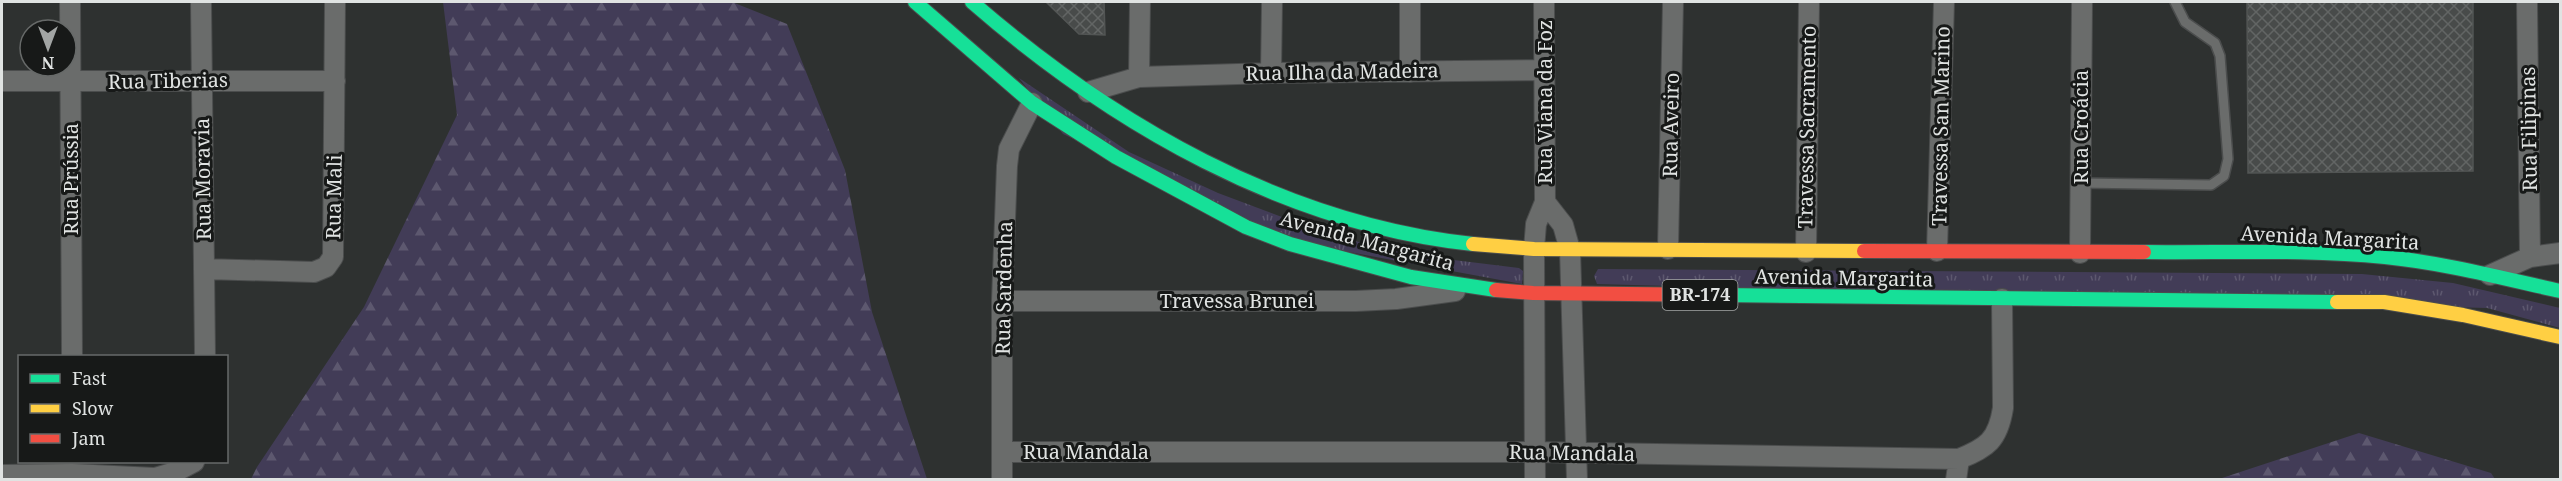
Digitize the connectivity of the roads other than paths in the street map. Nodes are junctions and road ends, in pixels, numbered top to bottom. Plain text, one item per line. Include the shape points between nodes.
1 (70, 2) edge
2 (201, 2) edge
3 (335, 2) edge
4 (915, 2) edge
5 (972, 2) edge
6 (1140, 2) edge
7 (1272, 2) edge
8 (1410, 2) edge
9 (1544, 2) edge
10 (1673, 2) edge
11 (1809, 2) edge
12 (1944, 2) edge
13 (2082, 2) edge
14 (2175, 2) edge
15 (2527, 2) edge
16 (1545, 70) junction
17 (1410, 72) junction
18 (1271, 73) junction
19 (1139, 77) junction
20 (201, 80) junction
21 (2, 81) edge
22 (335, 81) junction
23 (70, 82) junction
24 (1088, 92) junction
25 (1032, 103) junction
26 (2081, 183) junction
27 (1545, 202) junction
28 (1534, 249) junction
29 (1668, 249) junction
30 (1570, 250) junction
31 (1937, 251) junction
32 (1806, 252) junction
33 (2080, 253) junction
34 (2560, 253) edge
35 (2530, 257) junction
36 (204, 269) junction
37 (2490, 275) junction
38 (1472, 288) junction
39 (2560, 291) edge
40 (1533, 293) junction
41 (1571, 294) junction
42 (2002, 300) junction
43 (1002, 301) junction
44 (2560, 337) edge
45 (72, 355) edge
46 (205, 355) edge
47 (1003, 452) junction
48 (1535, 452) junction
49 (1576, 452) junction
50 (1959, 459) junction
51 (192, 463) edge
52 (72, 472) edge
53 (2, 475) edge
54 (1002, 480) edge
55 (1535, 480) edge
56 (1577, 480) edge
57 (1956, 480) edge

1 - 23 street, Rua Prússia
2 - 20 street, Rua Moravia
3 - 22 street, Rua Mali
4 - 25 main road, Avenida Margarita / BR-174
5 - 24 main road, Avenida Margarita / BR-174
6 - 19 street
7 - 18 street
8 - 17 street
9 - 16 street, Rua Viana da Foz
10 - 29 street, Rua Aveiro
11 - 32 street, Travessa Sacramento
12 - 31 street, Travessa San Marino
13 - 26 street, Rua Croácia
14 - 26 lane via 2184,22 2215,43 2220,56 2228,159 2224,176 2211,185
15 - 35 street, Rua Filipinas
16 - 17 street, Rua Ilha da Madeira
16 - 27 street, Rua Viana da Foz
17 - 18 street, Rua Ilha da Madeira
18 - 19 street, Rua Ilha da Madeira
19 - 24 street, Rua Ilha da Madeira
20 - 22 street, Rua Tiberias
20 - 23 street, Rua Tiberias
20 - 36 street, Rua Moravia
21 - 23 street, Rua Tiberias
22 - 36 street, Rua Mali via 333,257 326,267 314,272
23 - 45 street, Rua Prússia
24 - 28 main road, Avenida Margarita / BR-174 via 1213,164 1291,199 1388,231
25 - 38 main road, Avenida Margarita / BR-174 via 1116,156 1246,227 1290,244 1412,278
25 - 43 street, Rua Sardenha via 1009,149
26 - 33 street, Rua Croácia
27 - 28 street, Rua Viana da Foz via 1536,224
27 - 30 street, Rua Viana da Foz via 1563,225
28 - 30 main road, Avenida Margarita / BR-174
28 - 40 street, Rua Viana da Foz
29 - 30 main road, Avenida Margarita / BR-174
29 - 32 main road, Avenida Margarita / BR-174
30 - 41 street, Rua Viana da Foz
31 - 32 main road, Avenida Margarita / BR-174
31 - 33 main road, Avenida Margarita / BR-174
33 - 37 main road, Avenida Margarita / BR-174 via 2384,257
34 - 35 street
35 - 37 street
36 - 46 street, Rua Moravia
37 - 39 main road, Avenida Margarita / BR-174
38 - 40 main road, Avenida Margarita / BR-174
38 - 43 street, Travessa Brunei via 1356,301
40 - 41 main road, Avenida Margarita / BR-174
40 - 48 street, Rua Viana da Foz
41 - 42 main road, Avenida Margarita / BR-174
41 - 49 street, Rua Viana da Foz
42 - 44 main road, Avenida Margarita / BR-174 via 2384,302
42 - 50 street, Rua Mandala via 2001,425 1981,450
43 - 47 street, Rua Sardenha
47 - 48 street, Rua Mandala
47 - 54 street, Rua Sardenha
48 - 49 street, Rua Mandala
48 - 55 street, Rua Viana da Foz
49 - 50 street, Rua Mandala
49 - 56 street, Rua Viana da Foz
50 - 57 street
51 - 52 street via 155,478
52 - 53 street

